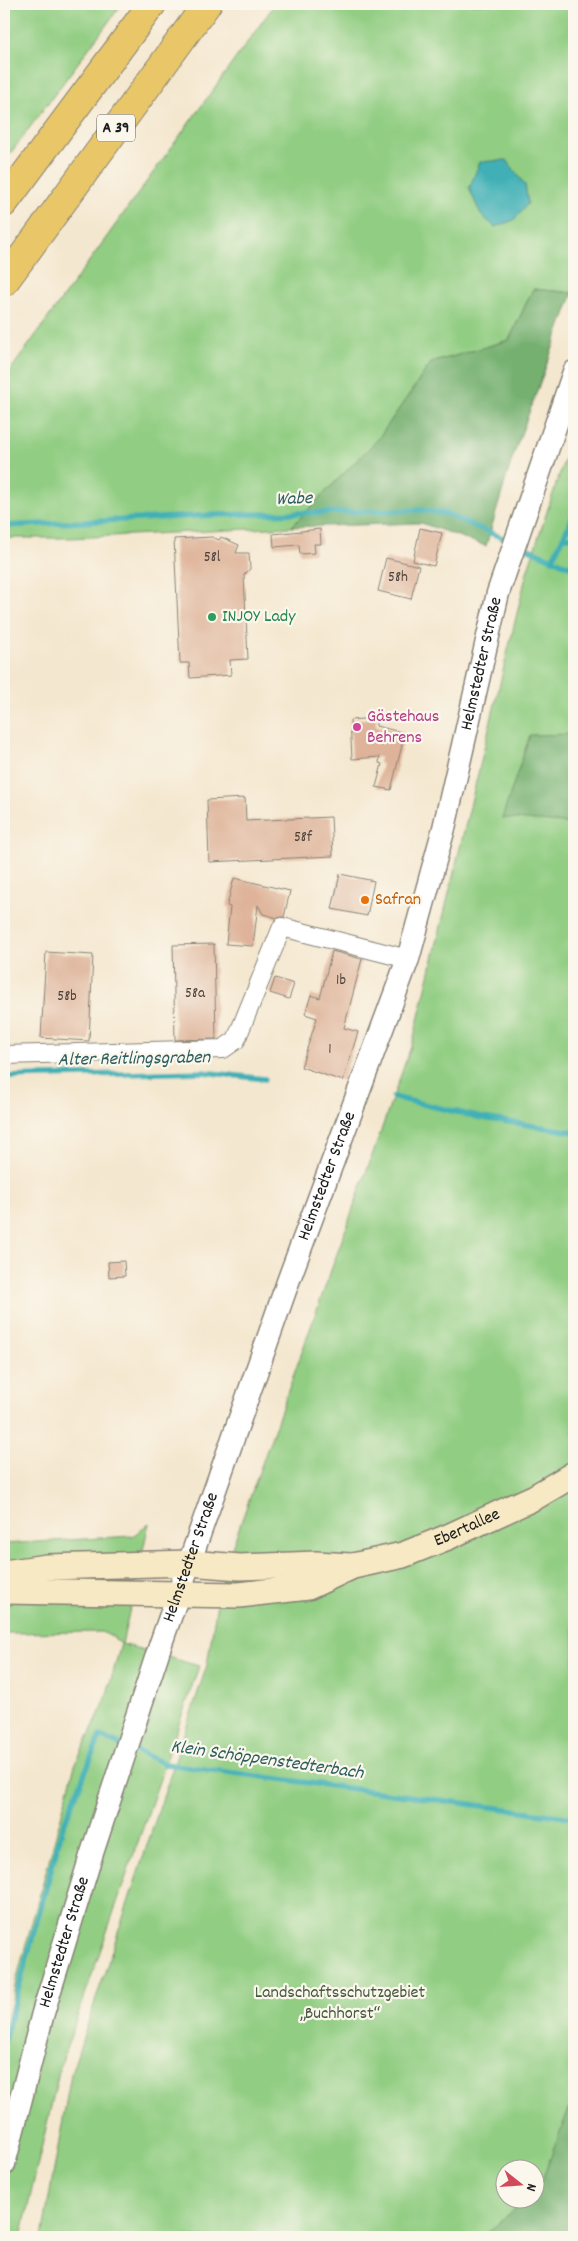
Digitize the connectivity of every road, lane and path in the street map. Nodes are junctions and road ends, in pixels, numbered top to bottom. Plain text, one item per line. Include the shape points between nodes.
1 (152, 4) edge
2 (207, 4) edge
3 (4, 203) edge
4 (4, 282) edge
5 (574, 372) edge
6 (408, 959) junction
7 (4, 1055) edge
8 (574, 1474) edge
9 (188, 1563) junction
10 (353, 1566) junction
11 (4, 1573) edge
12 (4, 1591) edge
13 (178, 1595) junction
14 (4, 2164) edge

1 - 3 highway, A 39
2 - 4 highway, A 39
5 - 6 street, Helmstedter Straße via 498,593 444,828
6 - 7 street via 282,927 236,1040 223,1049
6 - 9 street, Helmstedter Straße
8 - 10 main road, Ebertallee via 535,1497 448,1537 402,1555
9 - 10 main road, Ebertallee
9 - 11 main road, Ebertallee via 47,1566
9 - 13 street, Helmstedter Straße
10 - 13 main road, Ebertallee via 308,1587 239,1595
12 - 13 main road, Ebertallee
13 - 14 street, Helmstedter Straße via 43,2013

